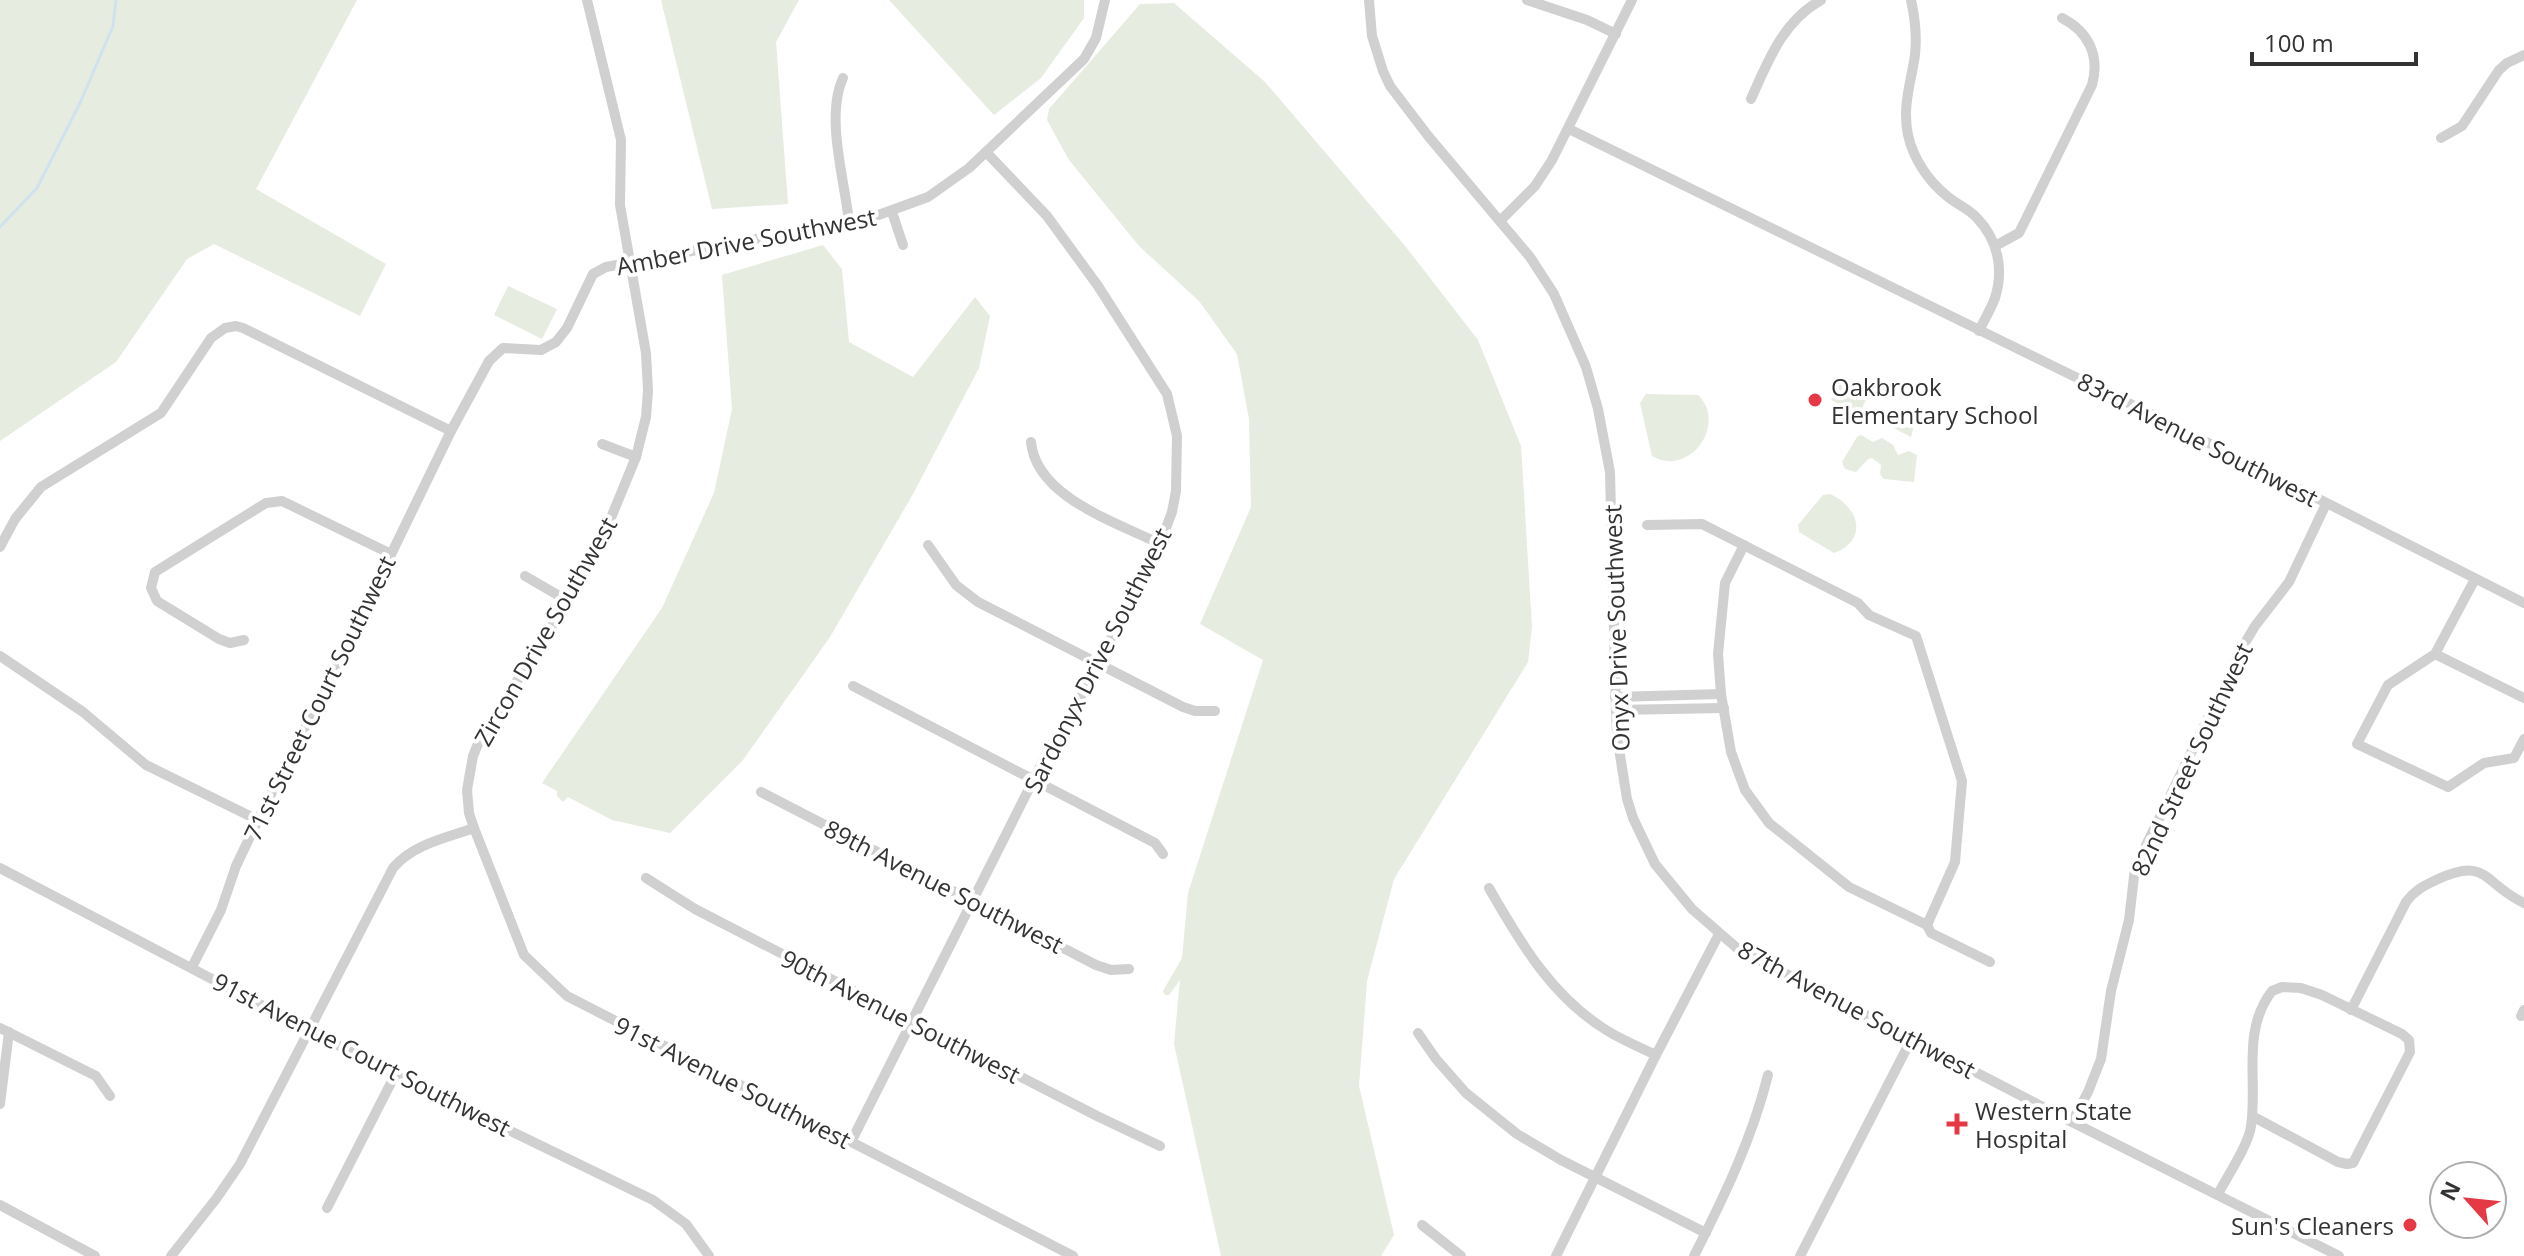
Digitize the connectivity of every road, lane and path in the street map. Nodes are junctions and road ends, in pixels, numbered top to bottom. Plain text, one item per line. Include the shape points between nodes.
1 (587, 0) edge
2 (1105, 0) edge
3 (1369, 0) edge
4 (1527, 0) edge
5 (1632, 0) edge
6 (1821, 0) edge
7 (1911, 0) edge
8 (2062, 18) dead end
9 (1616, 34) junction
10 (2524, 55) edge
11 (843, 78) dead end
12 (1751, 99) dead end
13 (1569, 129) junction
14 (2441, 138) dead end
15 (986, 152) junction
16 (892, 212) junction
17 (1501, 220) junction
18 (849, 222) junction
19 (903, 245) dead end
20 (1995, 246) junction
21 (629, 263) junction
22 (1979, 331) junction
23 (451, 431) junction
24 (1031, 442) dead end
25 (602, 444) dead end
26 (636, 457) junction
27 (2326, 504) junction
28 (1647, 525) dead end
29 (1160, 544) junction
30 (928, 545) dead end
31 (1744, 545) junction
32 (0, 547) edge
33 (391, 554) junction
34 (525, 576) dead end
35 (2475, 579) junction
36 (568, 601) junction
37 (2524, 603) edge
38 (244, 640) dead end
39 (2435, 654) junction
40 (0, 656) edge
41 (1098, 663) junction
42 (853, 686) dead end
43 (1721, 694) junction
44 (1615, 697) junction
45 (2524, 698) edge
46 (1724, 708) junction
47 (1616, 710) junction
48 (1215, 711) dead end
49 (2524, 739) edge
50 (1033, 782) junction
51 (761, 792) dead end
52 (258, 820) junction
53 (474, 828) junction
54 (1163, 854) dead end
55 (0, 868) edge
56 (646, 878) dead end
57 (1489, 888) dead end
58 (973, 901) junction
59 (2524, 903) edge
60 (1927, 925) junction
61 (1719, 934) junction
62 (1990, 962) dead end
63 (192, 967) junction
64 (1129, 969) dead end
65 (2351, 1010) junction
66 (912, 1021) junction
67 (309, 1029) junction
68 (5, 1030) edge
69 (1418, 1033) dead end
70 (1912, 1038) junction
71 (1656, 1055) junction
72 (395, 1075) junction
73 (1768, 1075) dead end
74 (110, 1096) dead end
75 (0, 1104) edge
76 (2252, 1116) junction
77 (2072, 1122) junction
78 (851, 1142) junction
79 (1160, 1146) dead end
80 (1596, 1176) junction
81 (2218, 1194) junction
82 (0, 1205) edge
83 (327, 1208) dead end
84 (1422, 1225) dead end
85 (1706, 1233) junction
86 (95, 1256) edge
87 (171, 1256) edge
88 (709, 1256) edge
89 (1073, 1256) edge
90 (1461, 1256) edge
91 (1556, 1256) edge
92 (1694, 1256) edge
93 (1800, 1256) edge
94 (2339, 1256) edge

1 - 21 street, Zircon Drive Southwest via 621,140 620,205
2 - 15 street, Amber Drive Southwest via 1096,38 1084,59
3 - 17 street, Onyx Drive Southwest via 1372,36 1390,86
4 - 9 street
5 - 9 street
6 - 12 street via 1789,25
7 - 20 street via 1916,41 1906,95 1910,142 1932,182 1977,217
8 - 20 street via 2082,31 2093,51 2092,85 2019,233
9 - 13 street
10 - 14 street via 2499,70 2462,126
11 - 18 street via 836,126
13 - 17 street via 1543,175
13 - 22 street, 83rd Avenue Southwest
15 - 16 street, Amber Drive Southwest via 928,197
15 - 29 street, Sardonyx Drive Southwest via 1063,234 1167,394 1178,464 1172,512
16 - 18 street, Amber Drive Southwest
16 - 19 street, Amber Drive Southwest
17 - 44 street, Onyx Drive Southwest via 1554,294 1598,409 1612,503
18 - 21 street, Amber Drive Southwest
20 - 22 street via 1995,299
21 - 23 street, Amber Drive Southwest via 593,274 556,342 541,350 507,347 493,355
21 - 26 street, Zircon Drive Southwest via 648,391
22 - 27 street, 83rd Avenue Southwest
23 - 32 street via 243,328 225,328 211,338 161,413 41,487
23 - 33 street, 71st Street Court Southwest
24 - 29 street via 1036,464 1056,490
25 - 26 street
26 - 36 street, Zircon Drive Southwest via 601,542
27 - 35 street, 83rd Avenue Southwest
27 - 77 street, 82nd Street Southwest via 2289,582 2242,648 2135,868 2101,1059
28 - 31 street via 1702,524
29 - 41 street, Sardonyx Drive Southwest
30 - 41 street via 970,597
31 - 43 street via 1725,583 1718,654
31 - 60 street via 1916,636 1962,781 1955,862
33 - 38 street via 275,500 160,567 151,588 157,601 219,639
33 - 52 street, 71st Street Court Southwest
34 - 36 street
35 - 37 street, 83rd Avenue Southwest
35 - 39 street
36 - 53 street, Zircon Drive Southwest via 480,739 468,780
39 - 45 street
39 - 49 street via 2388,685 2357,744 2448,787 2484,763 2514,758
40 - 52 street via 83,712 146,765
41 - 48 street via 1183,707
41 - 50 street, Sardonyx Drive Southwest
42 - 50 street
43 - 44 street
43 - 46 street
44 - 47 street, Onyx Drive Southwest
46 - 47 street
46 - 60 street via 1731,752 1745,790 1769,823 1849,887
47 - 61 street, Onyx Drive Southwest via 1627,799 1642,840 1678,894
50 - 54 street via 1155,843
50 - 58 street, Sardonyx Drive Southwest
51 - 58 street, 89th Avenue Southwest
52 - 63 street, 71st Street Court Southwest
53 - 67 street via 418,848 393,868
53 - 78 street, 91st Avenue Southwest via 524,955 557,988
55 - 63 street, 91st Avenue Court Southwest
56 - 66 street, 90th Avenue Southwest via 695,909
57 - 71 street via 1522,944 1563,996 1612,1034
58 - 64 street, 89th Avenue Southwest via 1096,965
58 - 66 street, Sardonyx Drive Southwest
59 - 65 street via 2467,869 2415,891
60 - 62 street via 1931,933
61 - 70 street, 87th Avenue Southwest via 1738,949
61 - 71 street
63 - 67 street, 91st Avenue Court Southwest
65 - 76 street via 2301,988 2272,991 2252,1048
65 - 76 street via 2402,1034 2411,1045 2353,1163 2338,1162
66 - 78 street, Sardonyx Drive Southwest
66 - 79 street, 90th Avenue Southwest
67 - 72 street, 91st Avenue Court Southwest
67 - 87 street via 240,1164
68 - 74 street via 96,1076
68 - 75 street
69 - 80 street via 1481,1106 1533,1144
70 - 77 street, 87th Avenue Southwest
70 - 93 street
71 - 80 street
72 - 83 street
72 - 88 street, 91st Avenue Court Southwest via 653,1200 686,1224
73 - 85 street via 1742,1157
76 - 81 street via 2249,1133
77 - 81 street, 87th Avenue Southwest
78 - 89 street, 91st Avenue Southwest
80 - 85 street
80 - 91 street
81 - 94 street, 87th Avenue Southwest
82 - 86 street
84 - 90 street
85 - 92 street

